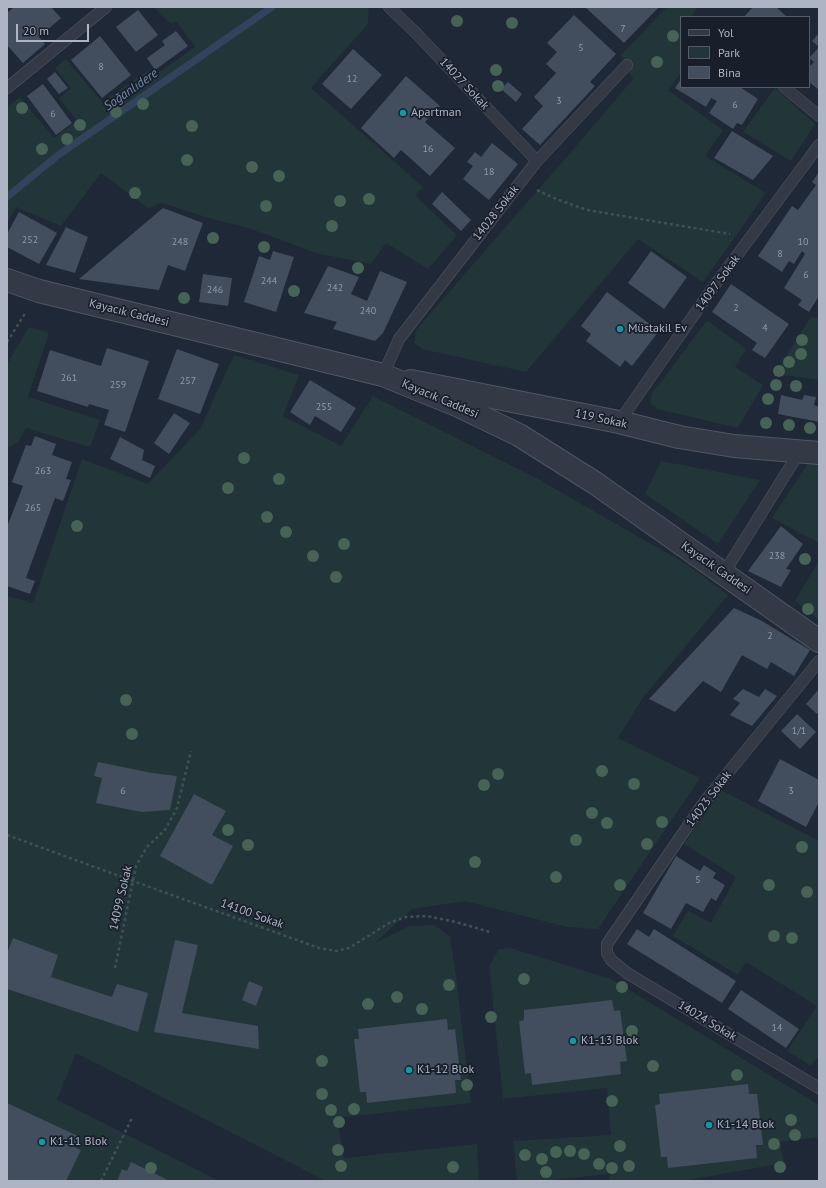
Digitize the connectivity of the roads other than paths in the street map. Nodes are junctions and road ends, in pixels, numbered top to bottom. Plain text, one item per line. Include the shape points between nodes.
1 (106, 7) edge
2 (389, 7) edge
3 (627, 65) dead end
4 (7, 88) edge
5 (785, 88) edge
6 (819, 116) edge
7 (819, 145) edge
8 (537, 161) junction
9 (7, 280) edge
10 (384, 375) junction
11 (619, 422) junction
12 (810, 452) edge
13 (724, 573) junction
14 (819, 640) edge
15 (819, 662) edge
16 (607, 944) joint
17 (819, 1088) edge

1 - 4 lane
2 - 8 lane, 14027 Sokak
3 - 8 lane, 14028 Sokak
5 - 6 lane
7 - 11 lane, 14097 Sokak via 712,289
8 - 10 lane, 14028 Sokak via 399,339
9 - 10 street, Kayacık Caddesi via 39,291
10 - 11 street, 119 Sokak
10 - 13 street, Kayacık Caddesi via 459,406 519,435 595,483
11 - 12 street, 119 Sokak via 679,437 734,446
12 - 13 lane
13 - 14 street, Kayacık Caddesi
15 - 16 lane, 14023 Sokak via 705,801
16 - 17 lane, 14024 Sokak via 607,953 612,960 627,972

